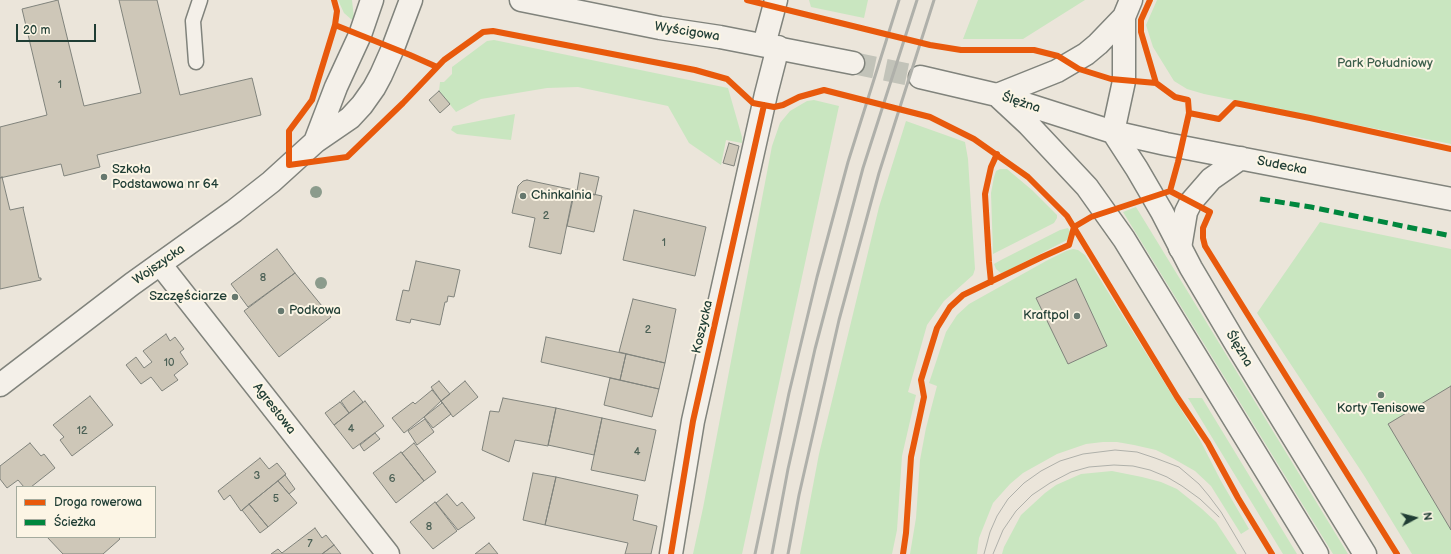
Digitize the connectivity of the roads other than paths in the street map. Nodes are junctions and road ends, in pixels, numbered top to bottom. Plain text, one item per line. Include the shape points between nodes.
1 (200, 0) edge
2 (372, 0) edge
3 (411, 0) edge
4 (521, 0) edge
5 (776, 0) edge
6 (1127, 8) edge
7 (771, 46) junction
8 (196, 62) dead end
9 (853, 63) tunnel mouth
10 (920, 77) tunnel mouth
11 (996, 94) junction
12 (1113, 132) junction
13 (315, 142) junction
14 (1241, 158) junction
15 (1451, 199) edge
16 (1180, 248) junction
17 (160, 264) junction
18 (0, 385) edge
19 (388, 554) edge
20 (671, 554) edge
21 (1317, 554) edge
22 (1365, 554) edge

1 - 8 lane via 193,21
2 - 13 street, Wojszycka
3 - 13 street, Wojszycka via 390,55 362,105 350,118
4 - 7 street, Wyścigowa via 660,28
5 - 7 street, Koszycka
6 - 11 street via 1098,44 1071,64
6 - 12 street via 1124,80
7 - 9 street, Wyścigowa
7 - 20 street, Koszycka via 766,94 694,421
10 - 11 street
11 - 12 street, Ślężna
11 - 21 street, Ślężna via 1087,187 1124,239
12 - 14 street, Sudecka
12 - 16 street, Ślężna
13 - 17 street, Wojszycka via 271,182
14 - 15 street, Sudecka
14 - 16 street via 1211,179 1191,202 1186,212
16 - 22 street, Ślężna
17 - 18 street, Wojszycka
17 - 19 street, Agrestowa

